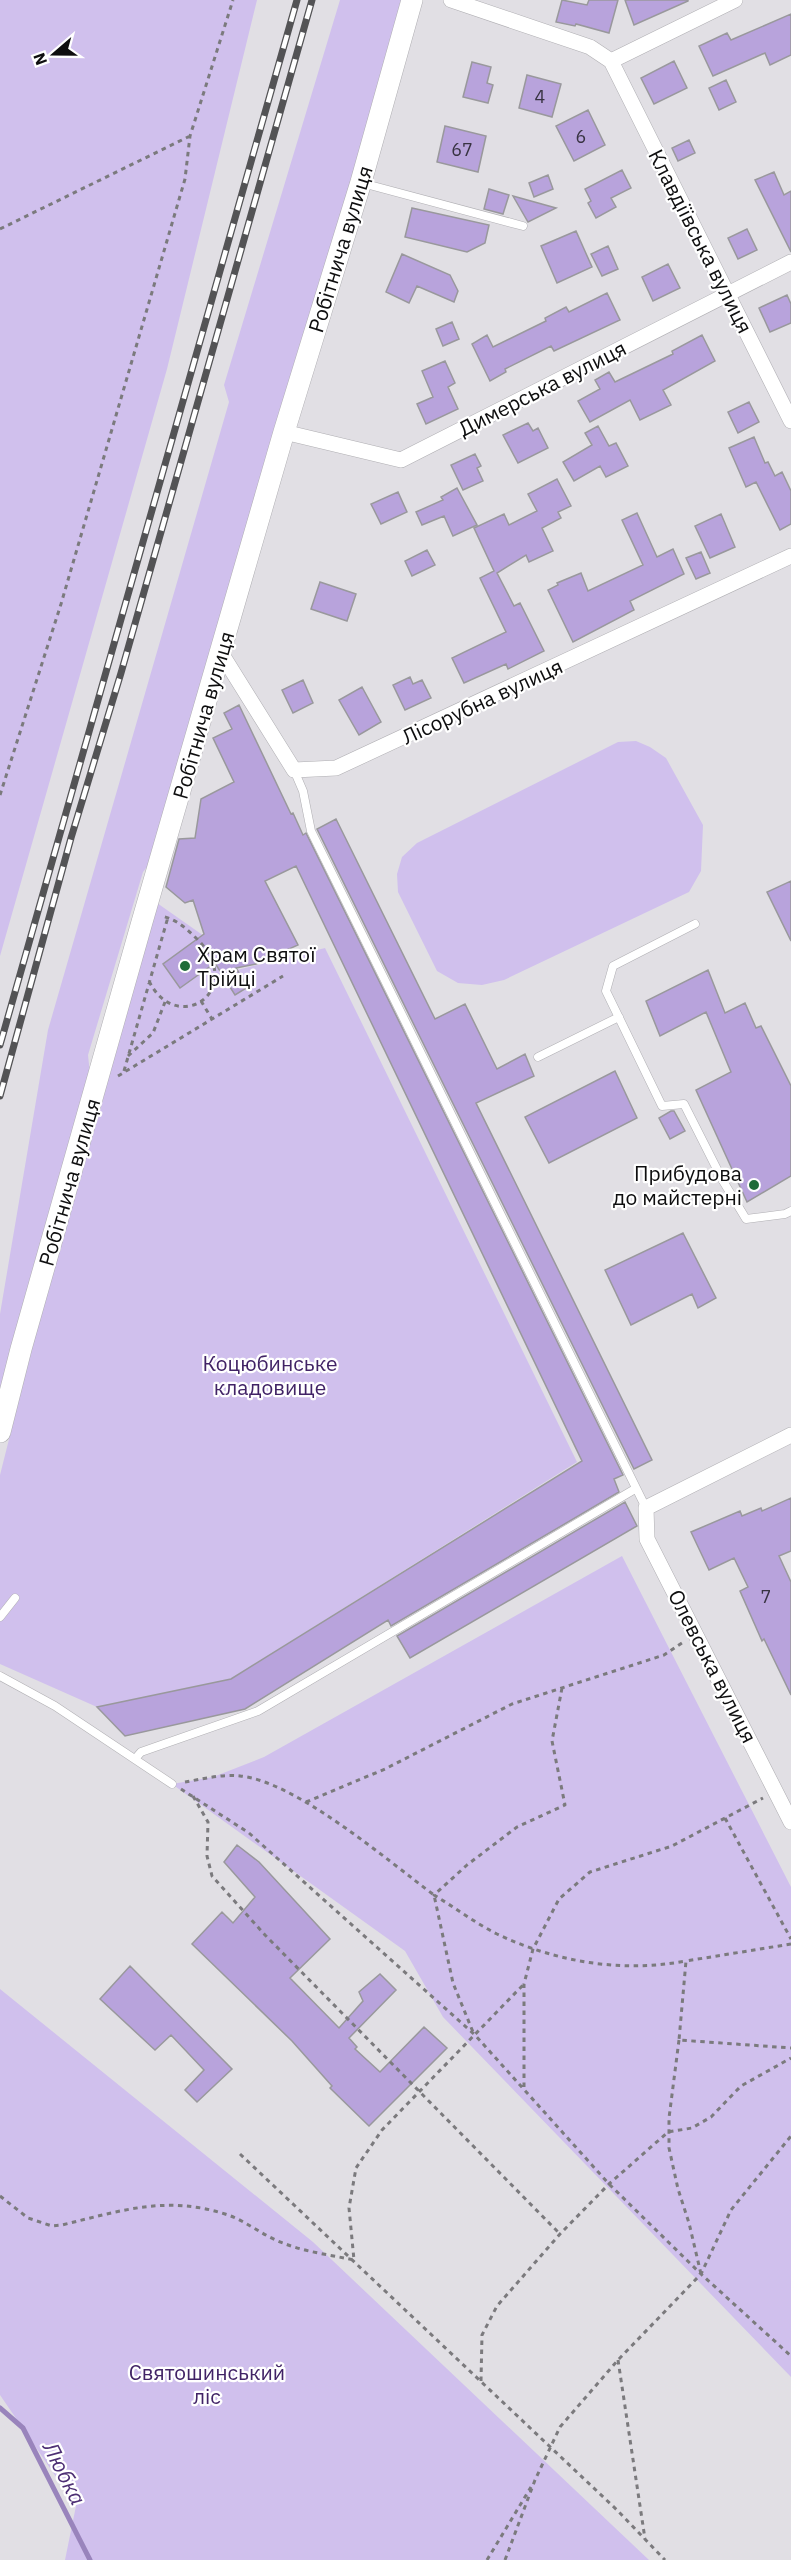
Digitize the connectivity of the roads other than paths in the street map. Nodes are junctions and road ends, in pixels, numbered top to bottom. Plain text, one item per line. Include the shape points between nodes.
1 (412, 0) edge
2 (451, 0) edge
3 (735, 0) edge
4 (611, 61) junction
5 (361, 182) junction
6 (523, 226) dead end
7 (791, 262) edge
8 (728, 294) junction
9 (791, 421) edge
10 (284, 432) junction
11 (791, 556) edge
12 (221, 653) junction
13 (294, 770) junction
14 (695, 924) dead end
15 (619, 1017) junction
16 (538, 1057) dead end
17 (791, 1211) edge
18 (0, 1432) edge
19 (791, 1435) edge
20 (635, 1489) junction
21 (646, 1508) junction
22 (15, 1598) dead end
23 (0, 1617) edge
24 (0, 1676) edge
25 (135, 1759) junction
26 (172, 1784) road end
27 (791, 1822) edge

1 - 5 street, Робітнича вулиця
2 - 4 street via 590,47
3 - 4 street
4 - 8 street, Клавдіївська вулиця
5 - 6 lane
5 - 10 street, Робітнича вулиця
7 - 8 street, Димерська вулиця
8 - 9 street, Клавдіївська вулиця
8 - 10 street, Димерська вулиця via 401,460
10 - 12 street, Робітнича вулиця
11 - 13 street, Лісорубна вулиця via 336,768
12 - 13 street
12 - 18 street, Робітнича вулиця
13 - 20 lane via 303,791 311,831
14 - 15 lane via 614,966 606,991
15 - 16 lane
15 - 17 lane via 662,1106 684,1104 746,1219
19 - 21 street
20 - 21 lane
20 - 25 lane via 258,1711 141,1752
21 - 27 street, Олевська вулиця via 647,1539
22 - 23 lane
24 - 25 lane via 55,1706
25 - 26 lane

